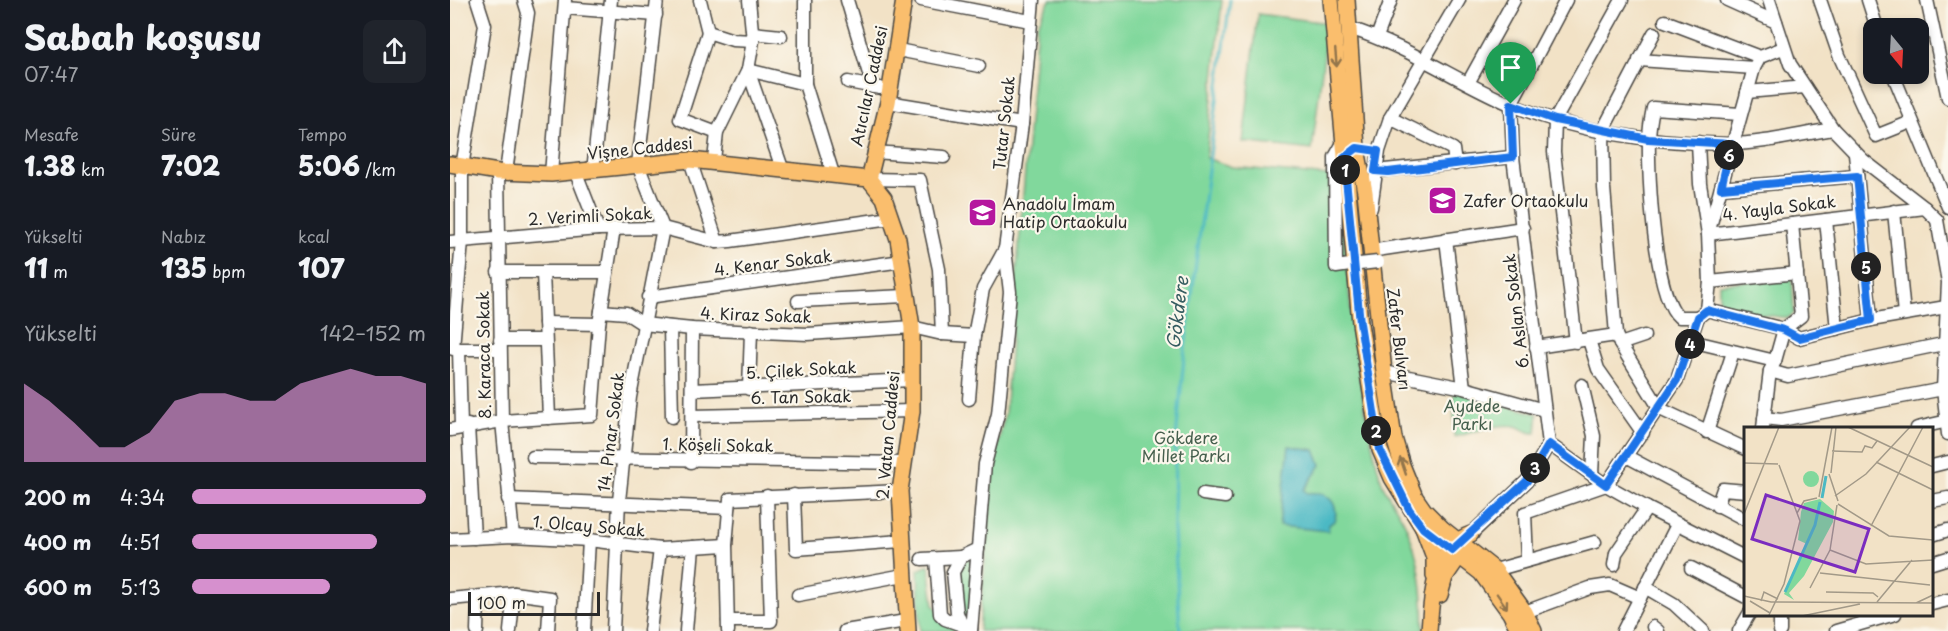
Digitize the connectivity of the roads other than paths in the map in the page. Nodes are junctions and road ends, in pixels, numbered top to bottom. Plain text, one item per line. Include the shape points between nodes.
1 (477, 0) edge
2 (524, 0) edge
3 (657, 0) edge
4 (700, 0) edge
5 (749, 0) edge
6 (806, 0) edge
7 (848, 0) edge
8 (904, 0) edge
9 (921, 0) edge
10 (1033, 0) edge
11 (1331, 0) edge
12 (1347, 0) edge
13 (1391, 0) edge
14 (1514, 0) edge
15 (1566, 0) edge
16 (1622, 0) edge
17 (1727, 0) edge
18 (1769, 0) edge
19 (1821, 0) edge
20 (1868, 0) edge
21 (1927, 0) edge
22 (1455, 1) edge
23 (565, 4) edge
24 (611, 6) edge
25 (656, 15) junction
26 (1874, 18) edge
27 (1030, 21) junction
28 (1665, 21) dead end
29 (1776, 22) junction
30 (1349, 28) junction
31 (708, 32) junction
32 (1653, 33) dead end
33 (780, 36) dead end
34 (753, 37) junction
35 (1377, 37) junction
36 (1783, 48) junction
37 (898, 50) junction
38 (1425, 59) junction
39 (1639, 60) junction
40 (1757, 62) junction
41 (979, 66) dead end
42 (748, 70) junction
43 (848, 82) dead end
44 (1468, 83) junction
45 (805, 84) junction
46 (1897, 84) edge
47 (873, 87) junction
48 (1805, 87) junction
49 (1746, 92) junction
50 (889, 96) junction
51 (1948, 98) edge
52 (1511, 104) junction
53 (1740, 114) junction
54 (1390, 118) junction
55 (1555, 120) junction
56 (1911, 122) junction
57 (1022, 124) junction
58 (1833, 129) junction
59 (1602, 130) junction
60 (717, 132) junction
61 (1648, 139) junction
62 (1698, 142) junction
63 (1731, 144) junction
64 (1348, 150) junction
65 (1378, 151) junction
66 (874, 152) junction
67 (1855, 153) junction
68 (944, 157) dead end
69 (1513, 157) junction
70 (690, 160) junction
71 (714, 160) junction
72 (1455, 164) junction
73 (456, 165) edge
74 (638, 165) junction
75 (782, 168) junction
76 (593, 171) junction
77 (1375, 171) junction
78 (502, 172) junction
79 (576, 173) junction
80 (551, 174) junction
81 (832, 174) junction
82 (1857, 176) junction
83 (869, 179) junction
84 (1721, 188) junction
85 (1925, 208) junction
86 (1894, 212) junction
87 (1861, 215) junction
88 (1946, 215) edge
89 (891, 218) junction
90 (1826, 220) junction
91 (1792, 224) junction
92 (1368, 226) junction
93 (663, 228) junction
94 (1522, 228) junction
95 (598, 229) junction
96 (614, 229) junction
97 (1708, 234) junction
98 (499, 237) junction
99 (1446, 239) junction
100 (456, 242) edge
101 (717, 242) junction
102 (1005, 249) junction
103 (1374, 256) junction
104 (902, 261) junction
105 (1947, 268) edge
106 (498, 272) junction
107 (543, 272) junction
108 (607, 272) junction
109 (1797, 273) junction
110 (1710, 282) junction
111 (906, 296) junction
112 (648, 297) junction
113 (798, 301) dead end
114 (1946, 307) junction
115 (601, 310) junction
116 (1703, 313) junction
117 (1904, 314) junction
118 (1871, 320) junction
119 (545, 323) junction
120 (599, 324) junction
121 (643, 324) junction
122 (670, 327) junction
123 (912, 327) junction
124 (692, 329) junction
125 (1837, 329) junction
126 (1784, 330) junction
127 (751, 331) junction
128 (942, 334) junction
129 (974, 336) junction
130 (1644, 336) dead end
131 (545, 340) junction
132 (1589, 340) junction
133 (1618, 340) junction
134 (1690, 341) junction
135 (1576, 342) junction
136 (1946, 343) edge
137 (500, 344) junction
138 (1536, 347) junction
139 (454, 349) edge
140 (1732, 352) junction
141 (1772, 366) junction
142 (1384, 372) junction
143 (912, 380) junction
144 (1944, 382) edge
145 (1582, 385) dead end
146 (1464, 388) junction
147 (749, 389) junction
148 (692, 394) junction
149 (671, 398) junction
150 (969, 399) dead end
151 (1660, 408) junction
152 (1544, 410) junction
153 (912, 411) junction
154 (692, 416) junction
155 (672, 417) dead end
156 (549, 418) junction
157 (502, 421) junction
158 (1764, 423) edge
159 (1947, 426) edge
160 (460, 428) edge
161 (1707, 432) junction
162 (1643, 433) junction
163 (1549, 444) junction
164 (1744, 448) edge
165 (1626, 456) junction
166 (533, 458) dead end
167 (623, 460) junction
168 (691, 462) junction
169 (1948, 462) edge
170 (903, 463) junction
171 (1933, 466) edge
172 (1592, 474) junction
173 (1606, 485) junction
174 (900, 491) junction
175 (1744, 491) edge
176 (1203, 494) dead end
177 (794, 495) junction
178 (767, 496) junction
179 (1225, 497) dead end
180 (1948, 498) edge
181 (508, 499) junction
182 (619, 501) junction
183 (1933, 501) edge
184 (729, 503) junction
185 (1717, 506) junction
186 (1647, 508) junction
187 (1744, 519) edge
188 (1677, 525) junction
189 (1423, 528) junction
190 (1948, 530) edge
191 (1933, 535) edge
192 (513, 536) junction
193 (474, 538) junction
194 (450, 539) edge
195 (589, 540) junction
196 (901, 541) junction
197 (1595, 542) dead end
198 (617, 544) junction
199 (726, 545) junction
200 (1462, 545) junction
201 (693, 547) junction
202 (660, 549) junction
203 (978, 549) junction
204 (961, 557) junction
205 (1744, 557) edge
206 (1948, 558) edge
207 (922, 559) dead end
208 (936, 559) junction
209 (1527, 560) junction
210 (1933, 563) edge
211 (1614, 565) dead end
212 (1691, 568) dead end
213 (1488, 572) junction
214 (904, 575) junction
215 (1438, 582) junction
216 (514, 593) junction
217 (1643, 593) junction
218 (798, 595) dead end
219 (1744, 596) edge
220 (478, 597) junction
221 (450, 599) edge
222 (1948, 600) edge
223 (1933, 604) edge
224 (1525, 612) junction
225 (1748, 616) edge
226 (1892, 616) edge
227 (728, 626) edge
228 (907, 626) edge
229 (968, 628) edge
230 (1851, 629) edge
231 (477, 631) edge
232 (510, 631) edge
233 (548, 631) edge
234 (584, 631) edge
235 (613, 631) edge
236 (650, 631) edge
237 (687, 631) edge
238 (845, 631) edge
239 (1429, 631) edge
240 (1436, 631) edge
241 (1519, 631) edge
242 (1534, 631) edge
243 (1623, 631) edge
244 (1703, 631) edge
245 (1739, 631) edge
246 (1836, 631) edge

1 - 73 street via 484,24
2 - 78 street, 8. Karaca Sokak via 528,14
3 - 25 street
4 - 31 street
5 - 34 street
6 - 45 street
7 - 47 street
8 - 37 main road, Atıcılar Caddesi
9 - 27 street
10 - 27 street, Tutar Sokak
11 -> 64 main road, Zafer Bulvarı
12 - 30 main road, Zafer Bulvarı
13 - 35 street
14 - 44 street
15 - 52 street
16 - 55 street
17 - 29 street
18 - 29 street
19 - 56 street via 1839,55 1876,136
20 - 26 street
21 - 51 street
22 - 38 street
23 - 24 street
23 - 80 street
24 - 25 street
24 - 76 street
25 - 74 street
27 - 57 street, Tutar Sokak
28 - 40 street
29 - 36 street
30 - 35 street
30 - 64 main road, Zafer Bulvarı
31 - 34 street via 733,40
31 - 60 street via 680,119
32 - 39 street
33 - 34 street
34 - 42 street
35 - 38 street
36 - 40 street
36 - 48 street
37 - 41 street
37 - 50 main road, Atıcılar Caddesi
38 - 44 street
38 - 54 street
39 - 40 street
39 - 59 street
40 - 49 street
42 - 45 street
42 - 60 street
42 - 75 street
43 - 47 street
44 - 52 street
45 - 81 street
46 - 56 street
47 - 50 street
48 - 49 street
48 - 58 street
49 - 53 street
50 - 57 street
50 - 66 main road, Atıcılar Caddesi
52 - 55 street
52 - 69 street, 6. Aslan Sokak
53 - 61 street via 1653,108
53 - 63 street
54 - 65 street
54 - 72 street via 1453,149
55 - 59 street
55 - 135 street via 1554,152
56 - 88 street
57 - 102 street, Tutar Sokak
58 - 63 street
58 - 67 street
59 - 61 street
59 - 133 street
60 - 71 street
61 - 62 street
61 - 116 street via 1663,286 1671,310 1679,317
62 - 63 street
62 - 97 street
63 - 84 street
64 - 65 street
64 - 92 main road, Zafer Bulvarı
64 - 103 street, bridge via 1335,158 1336,267
64 - 189 main road, Zafer Bulvarı via 1360,323 1380,450 1409,509
65 - 77 street
66 - 68 street
66 - 83 main road, Atıcılar Caddesi
67 - 82 street
67 - 85 street
69 - 72 street
69 - 94 street, 6. Aslan Sokak
70 - 71 main road, Vişne Caddesi
70 - 74 main road, Vişne Caddesi
70 - 101 street
71 - 75 main road, Vişne Caddesi
72 - 77 street
73 - 78 main road, Vişne Caddesi
73 - 100 street
74 - 76 main road, Vişne Caddesi
74 - 93 street
75 - 81 main road, Vişne Caddesi
76 - 79 main road, Vişne Caddesi
77 - 92 street
78 - 80 main road, Vişne Caddesi
78 - 98 street, 8. Karaca Sokak
79 - 80 main road, Vişne Caddesi
79 - 95 street
81 - 83 main road, Vişne Caddesi
82 - 84 street
82 - 87 street
83 - 89 main road, 2. Vatan Caddesi via 884,198
83 - 128 street via 920,180 939,268
84 - 97 street
85 - 86 street, 4. Yayla Sokak
85 - 88 street
86 - 87 street, 4. Yayla Sokak
86 - 117 street
87 - 90 street, 4. Yayla Sokak
87 - 118 street
88 - 105 street
89 - 101 street
89 - 104 main road, 2. Vatan Caddesi
90 - 91 street, 4. Yayla Sokak
90 - 125 street
91 - 97 street, 4. Yayla Sokak
91 - 109 street
92 - 103 main road, Zafer Bulvarı
93 - 96 street, 2. Verimli Sokak
93 - 101 street, 2. Verimli Sokak
93 - 112 street, 14. Pınar Sokak
94 - 99 street
94 - 138 street, 6. Aslan Sokak
95 - 96 street, 2. Verimli Sokak
95 - 98 street, 2. Verimli Sokak
96 - 108 street
97 - 110 street
98 - 100 street, 2. Verimli Sokak
98 - 106 street, 8. Karaca Sokak
99 - 103 street
99 - 146 street
100 - 139 street
102 - 129 street via 983,289
102 - 203 street via 1010,292 998,414 985,464
103 - 142 main road, Zafer Bulvarı
104 - 111 main road, 2. Vatan Caddesi
104 - 112 street, 4. Kenar Sokak
105 - 114 street
106 - 107 street
106 - 137 street, 8. Karaca Sokak
107 - 108 street
107 - 119 street
108 - 115 street
109 - 110 street
109 - 126 street via 1801,316
110 - 116 street
111 - 113 street
111 - 123 main road, 2. Vatan Caddesi
112 - 121 street, 14. Pınar Sokak
114 - 117 street
114 - 136 street
115 - 120 street
115 - 121 street, 4. Kiraz Sokak via 626,313
116 - 126 street
116 - 134 street
117 - 118 street
118 - 125 street
119 - 120 street
119 - 131 street
120 - 156 street via 592,415
121 - 122 street, 4. Kiraz Sokak
121 - 167 street, 14. Pınar Sokak
122 - 124 street, 4. Kiraz Sokak
122 - 149 street
123 - 127 street, 4. Kiraz Sokak via 808,334
123 - 128 street, 4. Kiraz Sokak
123 - 143 main road, 2. Vatan Caddesi
124 - 127 street, 4. Kiraz Sokak
124 - 148 street
125 - 126 street via 1799,338
126 - 141 street
127 - 147 street
128 - 129 street, 4. Kiraz Sokak
129 - 150 street
130 - 133 street
131 - 137 street
131 - 156 street
132 - 133 street
132 - 135 street
132 - 162 street via 1598,369
133 - 151 street
134 - 140 street
134 - 151 street via 1677,380
135 - 138 street
136 - 141 street via 1788,376
136 - 144 street
137 - 139 street
137 - 157 street, 8. Karaca Sokak
138 - 152 street, 6. Aslan Sokak
139 - 160 street
140 - 141 street
140 - 161 street
141 - 158 street
142 - 146 street
200 -> 142 main road, Zafer Bulvarı via 1414,497 1394,438
143 - 147 street, 5. Çilek Sokak
143 - 153 main road, 2. Vatan Caddesi
144 - 158 street
144 - 159 street
145 - 172 street via 1594,436
146 - 152 street
147 - 148 street, 5. Çilek Sokak
148 - 149 street, 5. Çilek Sokak
148 - 154 street
149 - 155 street
151 - 161 street
151 - 162 street
152 - 163 street, 6. Aslan Sokak
153 - 154 street, 6. Tan Sokak
153 - 170 main road, 2. Vatan Caddesi
154 - 168 street
156 - 157 street
157 - 160 street
157 - 181 street, 8. Karaca Sokak
160 - 193 street
161 - 164 street
162 - 165 street
163 - 172 street
163 - 200 street via 1527,481
165 - 173 street
165 - 185 street
166 - 167 street, 1. Köşeli Sokak
167 - 168 street, 1. Köşeli Sokak
167 - 182 street, 14. Pınar Sokak
168 - 170 street, 1. Köşeli Sokak
169 - 171 street
170 - 174 main road, 2. Vatan Caddesi
172 - 173 street
173 - 186 street
173 - 209 street via 1525,513
174 - 177 street
174 - 196 main road, 2. Vatan Caddesi
175 - 185 street via 1723,489
176 - 179 street
177 - 178 street
177 - 196 street via 796,549
178 - 184 street
178 - 227 street via 771,621
180 - 183 street
181 - 182 street
181 - 192 street, 8. Karaca Sokak
182 - 184 street
182 - 198 street, 14. Pınar Sokak
184 - 199 street
185 - 187 street
186 - 188 street
186 - 211 street via 1616,553
188 - 205 street
188 - 217 street
189 - 200 main road, Zafer Bulvarı
189 - 215 main road
190 - 191 street
192 - 193 street, 1. Olcay Sokak
192 - 195 street, 1. Olcay Sokak
193 - 194 street, 1. Olcay Sokak
195 - 198 street, 1. Olcay Sokak
195 - 234 street
196 - 214 main road, 2. Vatan Caddesi
197 - 209 street
198 - 202 street, 1. Olcay Sokak
198 - 235 street, 14. Pınar Sokak
199 - 201 street, 1. Olcay Sokak
199 - 227 street
200 - 213 main road, Zafer Bulvarı
200 - 215 main road via 1445,577
201 - 202 street, 1. Olcay Sokak
201 - 237 street
202 - 236 street
203 - 204 street
203 - 229 street
204 - 208 street
204 - 229 street via 955,564 954,586 957,613
206 - 210 street
207 - 208 street
208 - 229 street via 940,614
209 - 213 street
212 - 219 street
213 - 215 main road
213 - 224 main road, Zafer Bulvarı
213 -> 241 main road, Zafer Bulvarı
214 - 218 street
214 - 228 main road, 2. Vatan Caddesi
215 - 239 main road
215 - 240 main road
216 - 220 street
216 - 232 street
216 - 233 street via 550,598
217 - 224 street via 1610,585 1590,588
217 - 243 street
217 - 244 street via 1674,604
220 - 221 street
220 - 231 street
222 - 223 street
224 - 242 main road, Zafer Bulvarı
225 - 245 street
226 - 230 street
228 - 238 street
230 - 246 street

